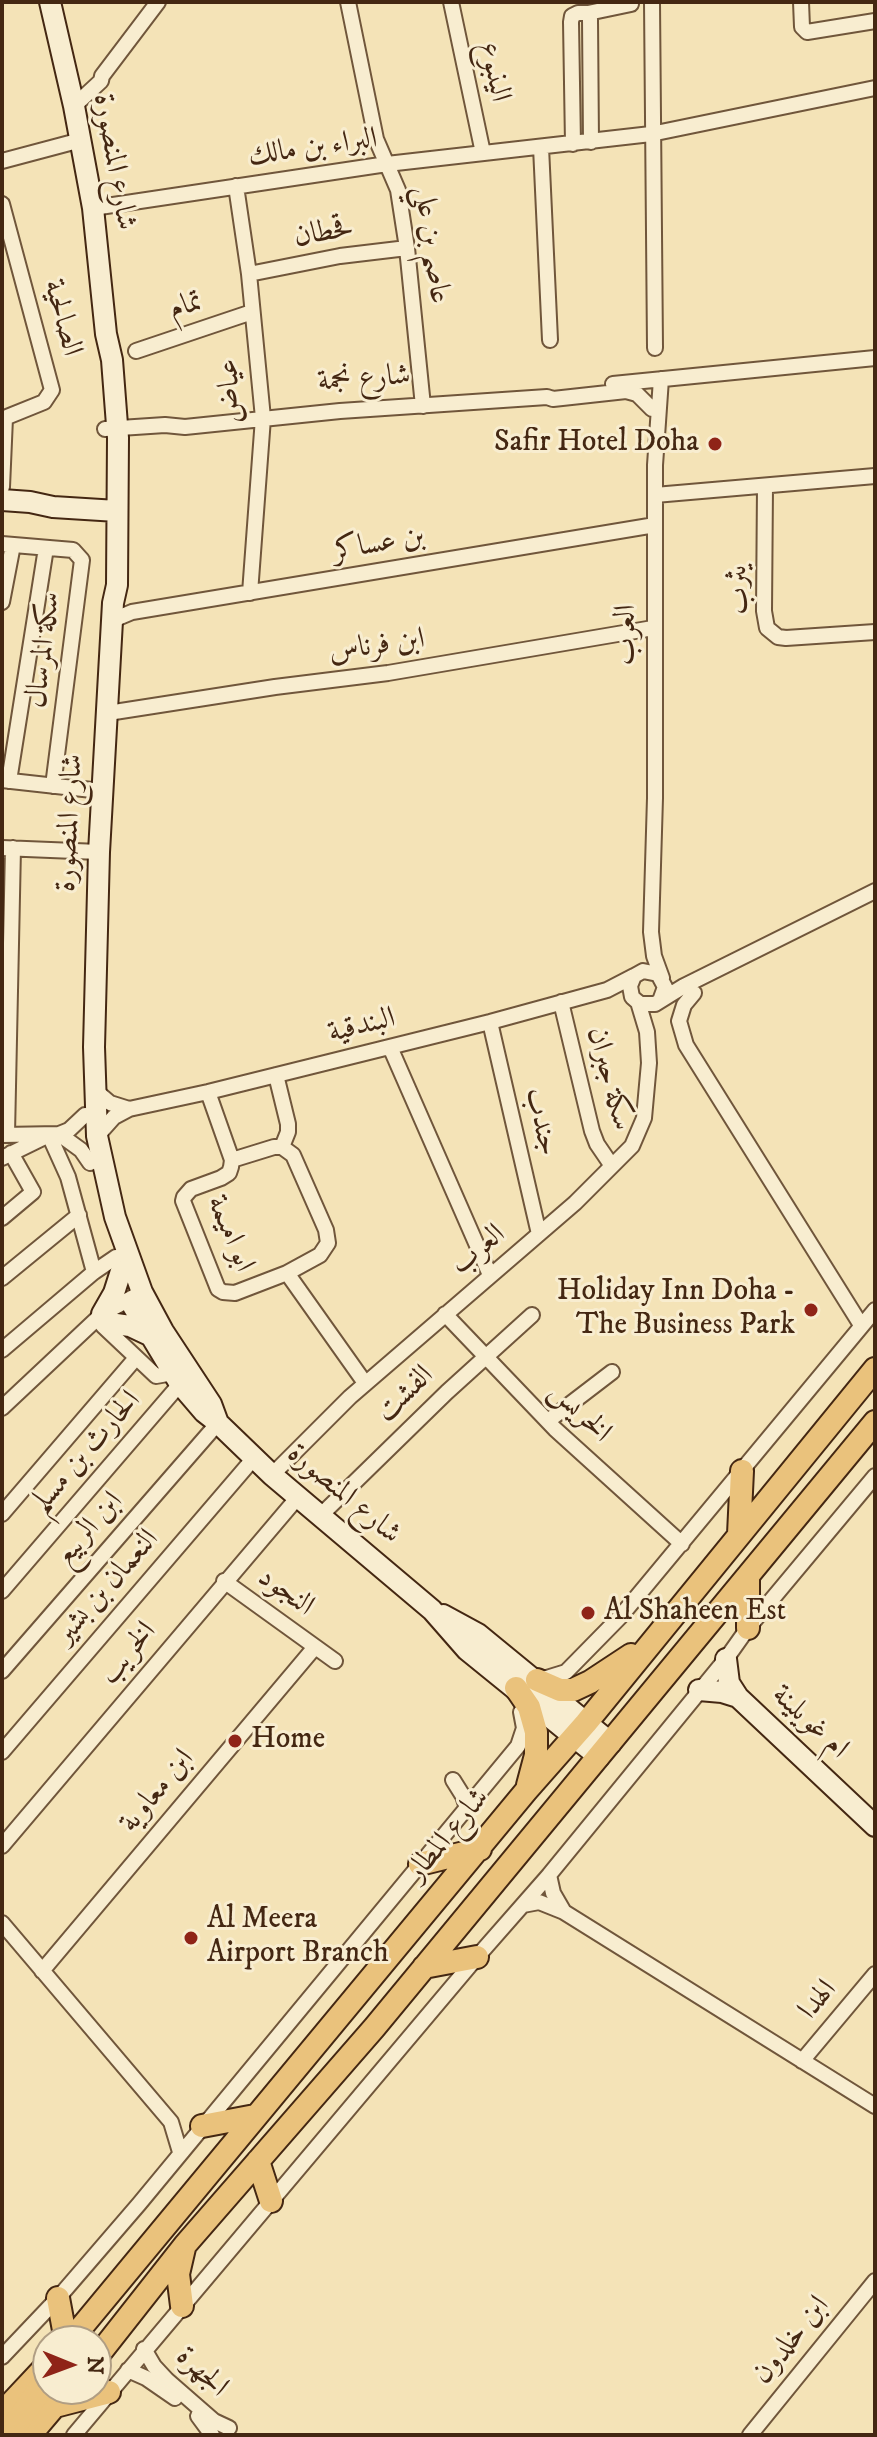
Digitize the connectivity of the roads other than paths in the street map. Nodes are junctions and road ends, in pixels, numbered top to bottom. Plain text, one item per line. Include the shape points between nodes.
1 (50, 2) edge
2 (158, 2) edge
3 (348, 2) edge
4 (451, 2) edge
5 (652, 2) edge
6 (801, 2) edge
7 (631, 4) dead end
8 (588, 13) junction
9 (875, 21) edge
10 (875, 88) edge
11 (73, 99) junction
12 (651, 134) junction
13 (81, 140) junction
14 (591, 142) junction
15 (573, 144) junction
16 (541, 147) junction
17 (483, 153) junction
18 (2, 161) edge
19 (387, 164) junction
20 (236, 186) junction
21 (2, 204) edge
22 (93, 208) junction
23 (407, 248) junction
24 (249, 274) junction
25 (252, 312) junction
26 (550, 340) dead end
27 (655, 348) dead end
28 (136, 351) dead end
29 (875, 358) edge
30 (657, 379) junction
31 (630, 386) junction
32 (423, 406) junction
33 (654, 415) junction
34 (3, 418) edge
35 (263, 418) junction
36 (112, 434) junction
37 (875, 476) edge
38 (2, 487) edge
39 (765, 487) junction
40 (655, 495) junction
41 (2, 500) edge
42 (111, 505) junction
43 (655, 525) junction
44 (8, 544) edge
45 (46, 548) junction
46 (250, 593) junction
47 (2, 602) edge
48 (113, 611) junction
49 (653, 628) junction
50 (875, 632) edge
51 (108, 713) junction
52 (5, 781) edge
53 (53, 786) junction
54 (101, 791) junction
55 (8, 848) edge
56 (99, 852) junction
57 (875, 891) edge
58 (652, 944) junction
59 (639, 973) junction
60 (663, 980) junction
61 (607, 990) junction
62 (689, 990) junction
63 (635, 999) junction
64 (658, 1001) junction
65 (561, 1002) junction
66 (490, 1022) junction
67 (647, 1032) junction
68 (94, 1047) junction
69 (390, 1047) junction
70 (276, 1075) junction
71 (96, 1091) junction
72 (208, 1092) junction
73 (129, 1109) junction
74 (85, 1115) junction
75 (4, 1134) edge
76 (54, 1135) junction
77 (97, 1136) junction
78 (282, 1147) junction
79 (6, 1156) edge
80 (232, 1160) junction
81 (90, 1163) junction
82 (612, 1166) junction
83 (79, 1215) junction
84 (2, 1218) edge
85 (539, 1234) junction
86 (118, 1264) junction
87 (94, 1272) junction
88 (287, 1273) junction
89 (490, 1275) junction
90 (2, 1278) edge
91 (138, 1300) junction
92 (875, 1310) edge
93 (445, 1314) junction
94 (532, 1315) dead end
95 (105, 1321) junction
96 (861, 1325) junction
97 (149, 1335) junction
98 (2, 1350) edge
99 (485, 1357) junction
100 (135, 1359) junction
101 (875, 1369) edge
102 (612, 1372) dead end
103 (176, 1379) junction
104 (365, 1383) junction
105 (2, 1408) edge
106 (548, 1421) junction
107 (875, 1422) edge
108 (218, 1423) junction
109 (254, 1458) junction
110 (742, 1471) junction
111 (272, 1475) junction
112 (875, 1476) edge
113 (298, 1497) junction
114 (2, 1514) edge
115 (320, 1516) junction
116 (739, 1534) junction
117 (682, 1544) junction
118 (748, 1578) junction
119 (224, 1581) junction
120 (2, 1591) edge
121 (427, 1610) junction
122 (748, 1628) junction
123 (657, 1635) junction
124 (315, 1647) junction
125 (726, 1659) junction
126 (335, 1661) dead end
127 (2, 1671) edge
128 (537, 1680) junction
129 (516, 1688) junction
130 (699, 1690) junction
131 (738, 1697) junction
132 (591, 1741) junction
133 (2, 1752) edge
134 (453, 1780) dead end
135 (526, 1791) junction
136 (467, 1808) junction
137 (871, 1816) edge
138 (2, 1846) edge
139 (480, 1849) junction
140 (420, 1864) junction
141 (549, 1875) junction
142 (523, 1905) junction
143 (564, 1912) junction
144 (2, 1923) edge
145 (477, 1957) junction
146 (427, 1963) junction
147 (42, 1971) junction
148 (875, 1974) edge
149 (802, 2061) junction
150 (875, 2106) edge
151 (255, 2116) junction
152 (171, 2122) junction
153 (202, 2126) junction
154 (180, 2152) junction
155 (258, 2161) junction
156 (271, 2201) junction
157 (185, 2245) junction
158 (875, 2281) edge
159 (58, 2298) junction
160 (182, 2306) junction
161 (64, 2325) edge
162 (81, 2325) edge
163 (112, 2338) edge
164 (144, 2349) junction
165 (2, 2357) edge
166 (128, 2370) junction
167 (32, 2381) edge
168 (112, 2389) edge
169 (32, 2401) edge
170 (61, 2405) edge
171 (98, 2405) edge
172 (54, 2407) joint
173 (2, 2413) edge
174 (224, 2433) edge
175 (8, 2435) edge
176 (30, 2435) edge
177 (74, 2435) edge
178 (750, 2435) edge

1 - 11 main road, شارع المنصورة
2 - 11 street via 102,76
3 - 19 street, عاصم بن علي via 376,139
4 - 17 street, الينبوع
5 - 12 street
6 - 9 street via 807,32
7 - 8 street
8 - 14 street
8 - 15 street via 571,19
10 - 12 street, البراء بن مالك
11 - 13 main road, شارع المنصورة
12 - 14 street, البراء بن مالك
12 - 27 street
13 - 18 street
13 - 22 main road, شارع المنصورة
14 - 15 street, البراء بن مالك
15 - 16 street, البراء بن مالك
16 - 17 street, البراء بن مالك
16 - 26 street
17 - 19 street, البراء بن مالك
19 - 20 street, البراء بن مالك
19 - 23 street, عاصم بن علي via 398,190
20 - 22 street, البراء بن مالك
20 - 24 street, عياض
21 - 34 street, الصالحية via 52,390 44,402
22 - 36 main road, شارع المنصورة via 112,360
23 - 24 street, قحطان
23 - 32 street, عاصم بن علي
24 - 25 street, عياض
25 - 28 street, تمام
25 - 35 street, عياض
29 - 30 street, شارع نجمة
30 - 31 street, شارع نجمة
30 - 33 street, العرب via 660,416
31 - 32 street, شارع نجمة
31 - 33 street
32 - 35 street, شارع نجمة
33 - 40 street, العرب
34 - 38 street, الصالحية
35 - 36 street, شارع نجمة via 169,433
35 - 46 street, عياض
36 - 42 main road, شارع المنصورة
37 - 39 street
39 - 40 street
39 - 50 street, يثرب via 767,628 786,638
40 - 43 street, العرب
41 - 42 main road
42 - 48 main road, شارع المنصورة via 107,583
43 - 46 street, بن عساكر
43 - 49 street, العرب
44 - 45 street, سكة المرسال
44 - 47 street
45 - 52 street, سكة المرسال
45 - 53 street, سكة المرسال via 73,550 82,563
46 - 48 street, بن عساكر
48 - 51 main road, شارع المنصورة
49 - 51 street, ابن فرناس
49 - 58 street, العرب
51 - 54 main road, شارع المنصورة
52 - 53 street
53 - 54 street
54 - 56 main road, شارع المنصورة
55 - 56 street
55 - 75 street
56 - 68 main road, شارع المنصورة
57 - 62 street
58 - 59 street, العرب
58 - 60 street, العرب
59 - 60 street via 654,971
59 - 61 street, البندقية
59 - 63 street via 630,986
60 - 62 street
60 - 64 street
61 - 63 street
61 - 65 street, البندقية
62 - 64 street
62 - 96 street via 679,1021 686,1045
63 - 64 street via 646,1005
63 - 67 street, العرب
64 - 67 street, العرب
65 - 66 street, البندقية
65 - 82 street, سكة جبران via 592,1131
66 - 69 street, البندقية
66 - 85 street, جندب
67 - 82 street, العرب via 644,1118 632,1146
68 - 71 main road, شارع المنصورة
68 - 74 main road, شارع المنصورة via 88,1059
69 - 70 street, البندقية
69 - 89 street
70 - 72 street, البندقية
70 - 78 street via 288,1124
71 - 73 street
71 - 77 main road, شارع المنصورة
72 - 73 street, البندقية
72 - 80 street, ابو اميمة
73 - 77 street, البندقية
74 - 76 street
74 - 81 main road, شارع المنصورة
75 - 76 street
76 - 79 street
76 - 81 street via 81,1150
76 - 83 street
77 - 91 main road, شارع المنصورة
78 - 80 street, ابو اميمة
78 - 88 street, ابو اميمة via 293,1155 328,1237 320,1255
79 - 84 street via 33,1192
80 - 88 street, ابو اميمة via 229,1173 184,1197 215,1282 223,1292 235,1293
81 - 86 main road, شارع المنصورة
82 - 85 street, العرب
83 - 87 street
83 - 90 street
85 - 89 street, العرب
86 - 87 street
86 - 91 main road, شارع المنصورة
86 - 95 main road
87 - 98 street
88 - 104 street, ابو اميمة
89 - 93 street, العرب
91 - 95 street
91 - 97 main road, شارع المنصورة
91 - 108 main road, شارع المنصورة via 211,1404
92 - 96 street
93 - 99 street, الخريس
93 - 104 street, العرب
94 - 99 street, الفشت
95 - 97 main road
95 - 100 street
95 - 105 street via 83,1334
96 - 110 street
97 - 103 main road, شارع المنصورة
99 - 106 street, الخريس
99 - 115 street, الفشت
100 - 103 street via 156,1376
100 - 114 street
101 - 116 main road, شارع المطار
102 - 106 street
103 - 108 main road, شارع المنصورة
103 - 120 street, الحارث بن مسلم
104 - 111 street, العرب
106 - 117 street, الخريس
107 - 118 main road, شارع المطار
108 - 109 main road, شارع المنصورة
108 - 127 street, ابن الربيع
109 - 111 main road, شارع المنصورة
109 - 133 street, النعمان بن بشير
110 - 116 main road
110 - 117 street
111 - 113 main road, شارع المنصورة
112 - 122 street
113 - 115 main road, شارع المنصورة
113 - 119 street, الخريب
115 - 121 main road, شارع المنصورة
116 - 123 main road, شارع المطار
117 - 128 street via 569,1669
118 - 122 main road
118 - 132 main road, شارع المطار
119 - 124 street, النجود
119 - 138 street, الخريب
121 - 128 main road, شارع المنصورة via 478,1634
121 - 129 main road, شارع المنصورة
122 - 125 street
123 - 128 main road via 582,1687 560,1690
123 - 132 main road, شارع المطار
124 - 126 street, النجود
124 - 147 street, ابن معاوية
125 - 130 street
125 - 131 main road, ام غويلينة
128 - 132 main road, شارع المنصورة
129 - 132 main road, شارع المنصورة
129 - 135 main road via 532,1714 537,1738
129 - 136 street, شارع المطار via 524,1728 518,1746
130 - 131 main road, ام غويلينة
130 - 141 street
131 - 137 main road, ام غويلينة
132 - 135 main road, شارع المطار
132 - 146 main road, شارع المطار
134 - 136 street
135 - 139 main road, شارع المطار
136 - 140 street, شارع المطار
139 - 140 main road
139 - 151 main road, شارع المطار
140 - 153 street, شارع المطار
141 - 142 street
141 - 143 street
142 - 143 street via 539,1902
142 - 145 street
143 - 149 street
144 - 147 street
145 - 146 main road
145 - 156 street
146 - 155 main road, شارع المطار
147 - 152 street
148 - 149 street, الهدا
149 - 150 street
151 - 153 main road
151 - 162 main road, شارع المطار
152 - 153 street
152 - 154 street
153 - 154 street, شارع المطار
154 - 159 street, شارع المطار
155 - 156 main road
155 - 157 main road, شارع المطار
156 - 160 street
157 - 160 main road via 178,2274
157 - 163 main road, شارع المطار
158 - 178 street, ابن خلدون
159 - 161 main road
159 - 165 street, شارع المطار
160 - 164 street
164 - 166 street
164 - 174 street, الجهرة via 167,2380
166 - 168 street
166 - 174 street, الجهرة
167 - 173 main road
169 - 175 highway
170 - 172 main road
171 - 177 street
172 - 176 main road

